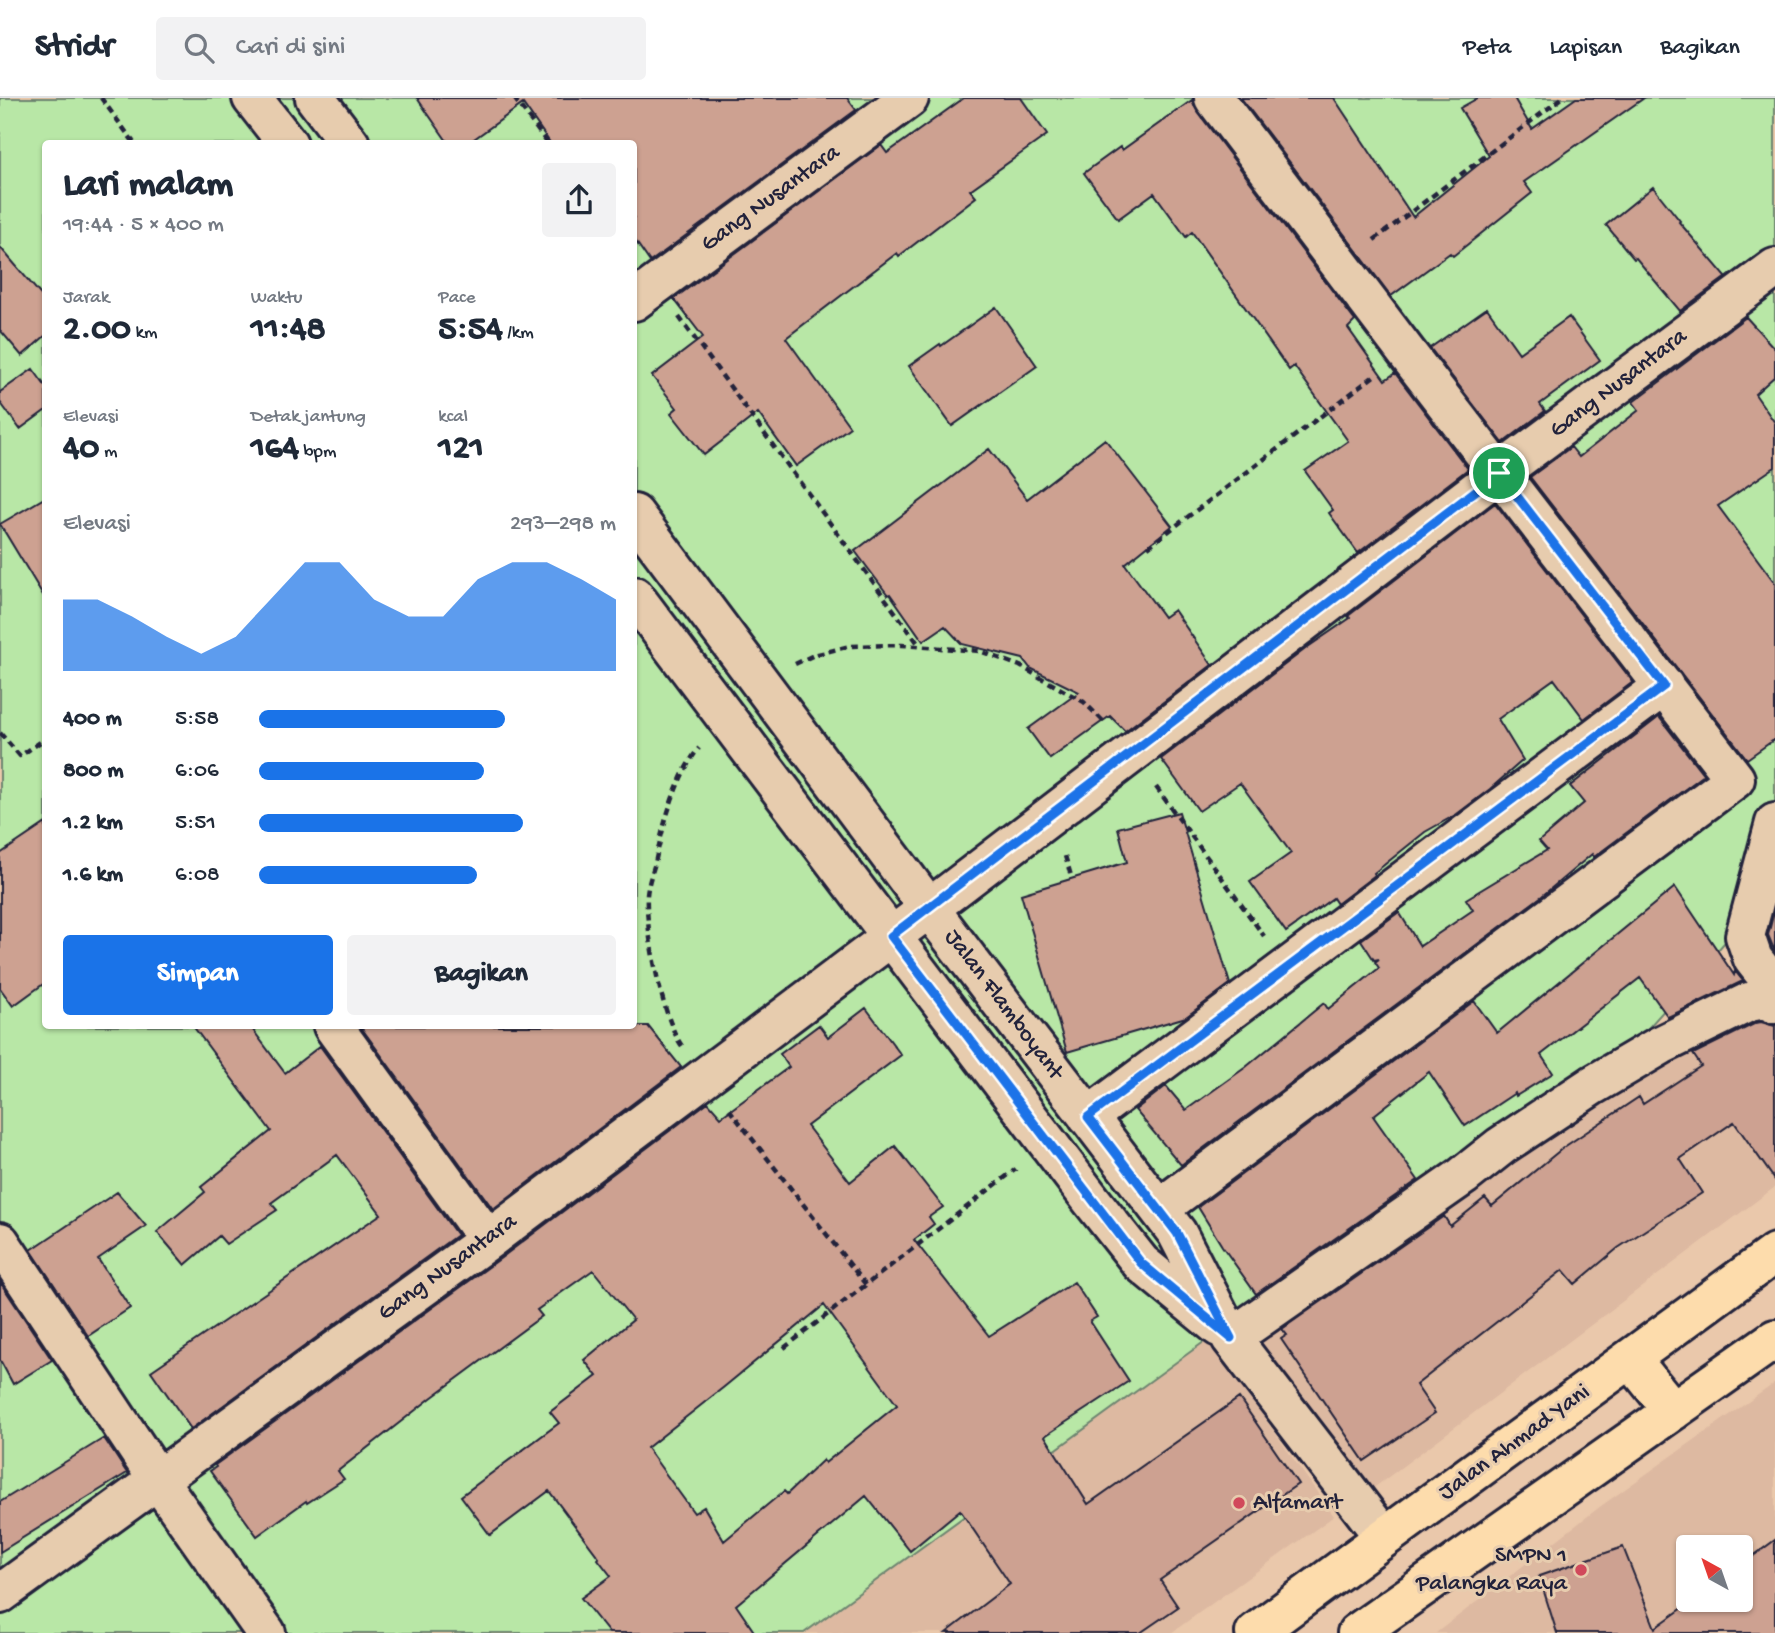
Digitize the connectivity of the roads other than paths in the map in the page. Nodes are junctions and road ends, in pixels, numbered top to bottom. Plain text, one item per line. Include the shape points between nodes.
1 (253, 98) edge
2 (909, 98) edge
3 (1214, 98) edge
4 (317, 100) edge
5 (283, 138) edge
6 (347, 140) edge
7 (1775, 268) edge
8 (644, 293) edge
9 (1499, 473) junction
10 (637, 518) edge
11 (692, 592) junction
12 (644, 609) edge
13 (1664, 686) junction
14 (1775, 822) edge
15 (937, 902) junction
16 (891, 936) junction
17 (1775, 987) edge
18 (1775, 1004) edge
19 (334, 1029) edge
20 (1088, 1117) junction
21 (1131, 1172) junction
22 (1092, 1201) junction
23 (1159, 1209) junction
24 (488, 1240) junction
25 (0, 1242) edge
26 (1775, 1253) edge
27 (1231, 1338) junction
28 (1775, 1339) edge
29 (1631, 1359) junction
30 (1673, 1411) junction
31 (158, 1480) junction
32 (1384, 1537) junction
33 (0, 1594) edge
34 (267, 1633) edge
35 (1255, 1633) edge
36 (1357, 1633) edge

1 - 5 street
2 - 8 street, Gang Nusantara
3 - 9 street
4 - 5 street
4 - 6 street
7 - 9 street, Gang Nusantara
9 - 13 street
9 - 15 street, Gang Nusantara
10 - 11 street, Jalan Flamboyant
11 - 12 street
11 - 15 street, Jalan Flamboyant
12 - 16 street, Jalan Flamboyant
13 - 20 street
13 - 23 street via 1735,779
14 - 17 street via 1745,936 1753,959
15 - 16 street, Gang Nusantara
15 - 20 street, Jalan Flamboyant
16 - 22 street, Jalan Flamboyant
16 - 24 street, Gang Nusantara
18 - 27 street via 1763,999 1749,1002 1593,1085
19 - 24 street
20 - 21 street, Jalan Flamboyant
21 - 22 street
21 - 23 street, Jalan Flamboyant
22 - 27 street, Jalan Flamboyant via 1141,1263
23 - 27 street, Jalan Flamboyant via 1177,1233
24 - 31 street, Gang Nusantara
25 - 31 street
26 - 29 main road, Jalan Ahmad Yani
27 - 32 street, Jalan Flamboyant
28 - 30 main road
29 - 30 main road
29 - 32 main road, Jalan Ahmad Yani
30 - 36 main road
31 - 33 street, Gang Nusantara
31 - 34 street
32 - 35 main road, Jalan Ahmad Yani

